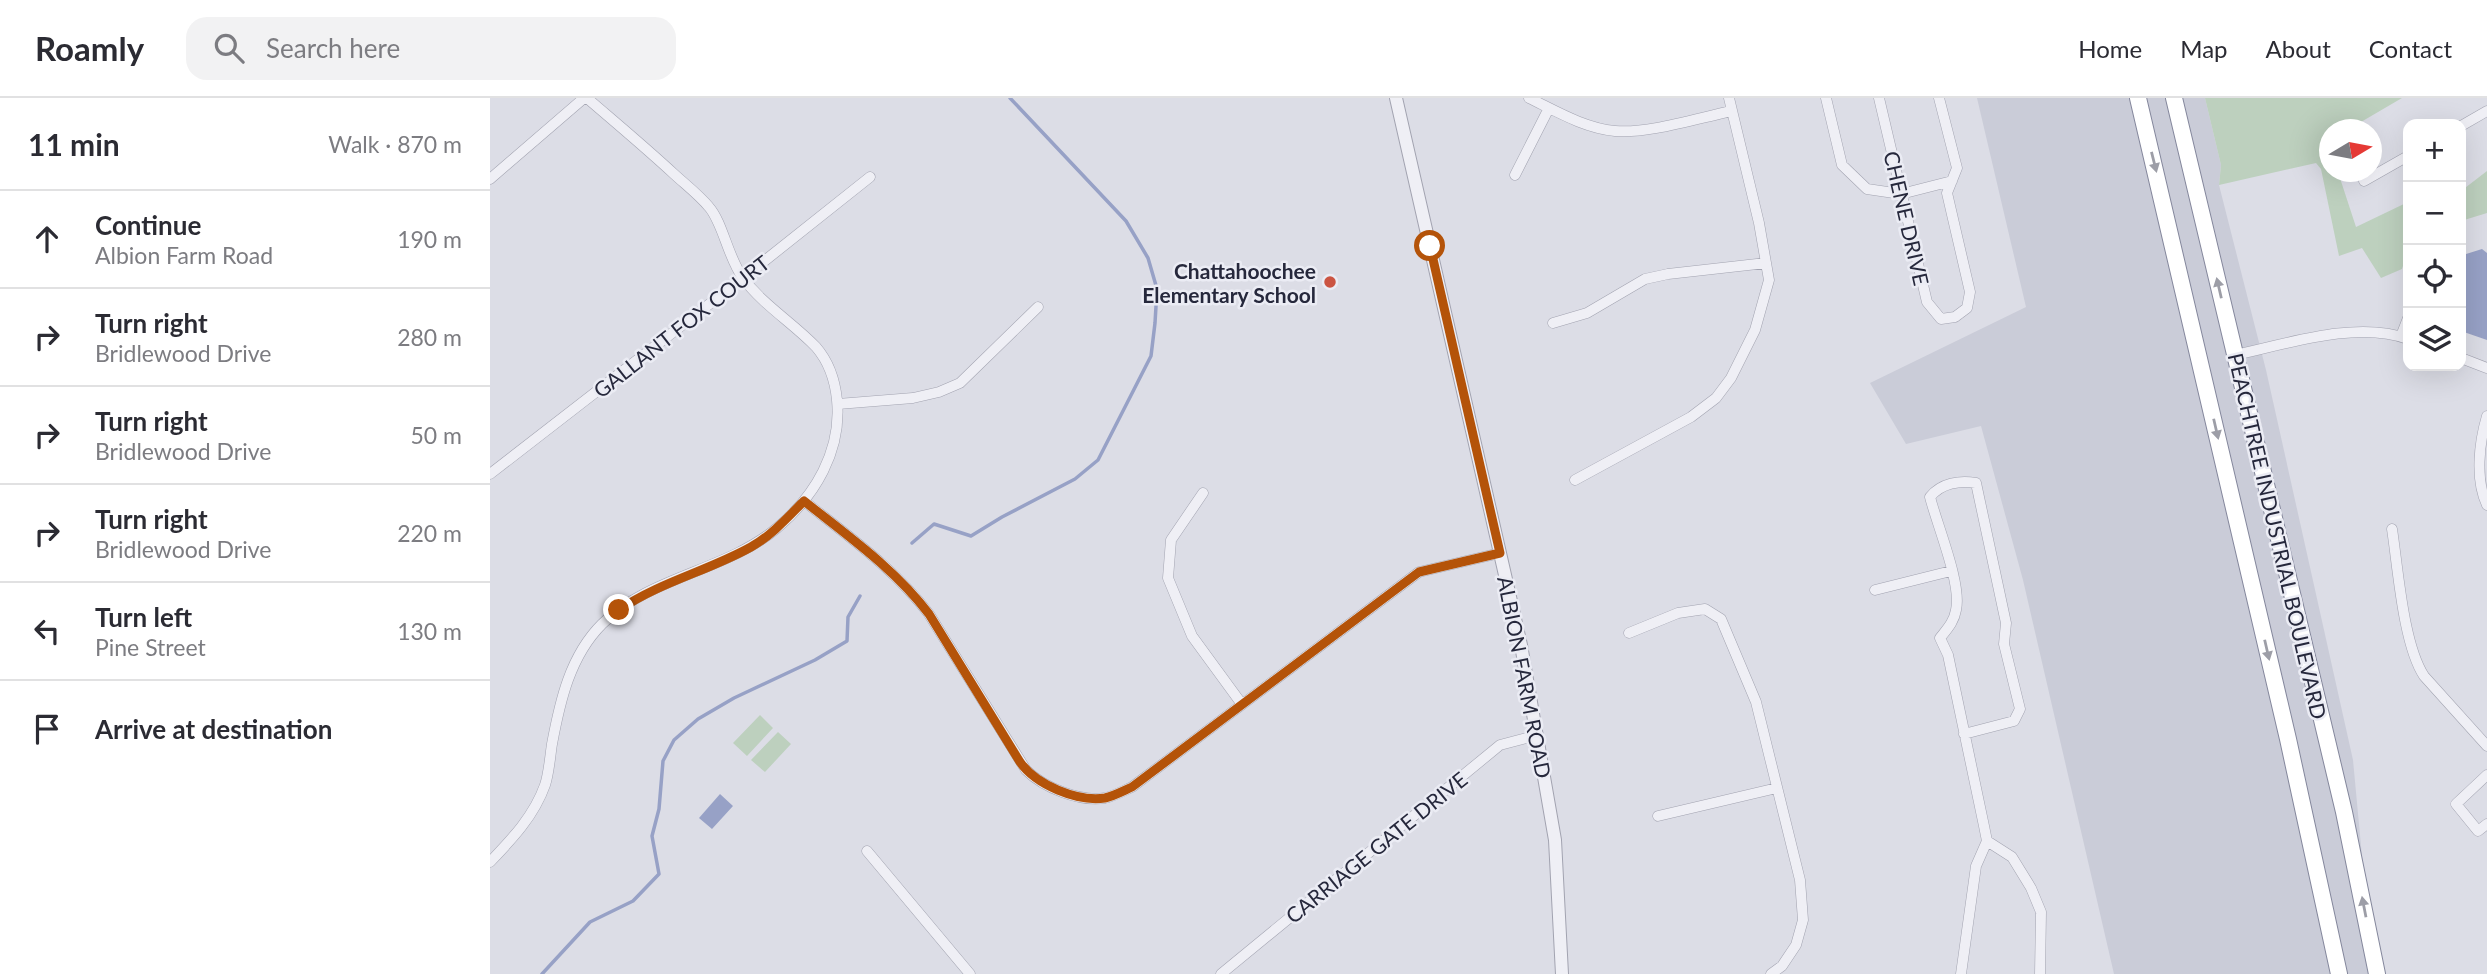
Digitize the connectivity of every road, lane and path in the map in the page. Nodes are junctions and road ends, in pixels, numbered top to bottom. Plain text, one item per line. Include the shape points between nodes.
1 (585, 98) edge
2 (1395, 98) edge
3 (1529, 98) edge
4 (1729, 98) edge
5 (1826, 98) edge
6 (1879, 98) edge
7 (1939, 98) edge
8 (2138, 98) edge
9 (2174, 98) edge
10 (1549, 108) junction
11 (1732, 111) junction
12 (2487, 111) edge
13 (2466, 123) edge
14 (2403, 159) edge
15 (2382, 171) edge
16 (1515, 174) dead end
17 (870, 177) dead end
18 (490, 179) edge
19 (1952, 181) junction
20 (1901, 194) junction
21 (1766, 263) junction
22 (743, 278) junction
23 (1038, 307) dead end
24 (1553, 323) dead end
25 (2403, 337) edge
26 (2235, 355) junction
27 (2466, 360) edge
28 (2487, 368) edge
29 (838, 404) junction
30 (2487, 416) edge
31 (490, 474) edge
32 (1575, 480) dead end
33 (1203, 493) dead end
34 (804, 501) junction
35 (2487, 505) edge
36 (2392, 529) dead end
37 (1500, 553) junction
38 (1951, 571) junction
39 (1875, 590) dead end
40 (1629, 634) dead end
41 (1241, 704) junction
42 (1964, 734) junction
43 (1538, 735) junction
44 (2487, 746) edge
45 (2487, 775) edge
46 (1777, 788) junction
47 (1658, 816) dead end
48 (2487, 824) edge
49 (1987, 841) junction
50 (867, 851) dead end
51 (490, 862) edge
52 (970, 974) edge
53 (1221, 974) edge
54 (1562, 974) edge
55 (1771, 974) edge
56 (1961, 974) edge
57 (2040, 974) edge
58 (2339, 974) edge
59 (2377, 974) edge

1 - 18 street
1 - 22 street via 711,208
2 - 37 street, ALBION FARM ROAD
3 - 10 street
4 - 11 street
5 - 20 street via 1842,165 1867,189
6 - 20 street, CHENE DRIVE
7 - 19 street via 1957,168
8 -> 58 highway, PEACHTREE INDUSTRIAL BOULEVARD
26 -> 9 highway, PEACHTREE INDUSTRIAL BOULEVARD
10 - 11 street via 1613,131
10 - 16 street
11 - 21 street
12 - 13 street
14 - 15 street
17 - 22 street, GALLANT FOX COURT
19 - 20 street
19 - 20 street, CHENE DRIVE via 1947,193 1970,292 1967,308 1955,317 1941,319 1927,302
21 - 24 street via 1645,279 1587,313
21 - 32 street via 1769,280 1755,330 1716,398
22 - 29 street via 817,348 832,372
22 - 31 street, GALLANT FOX COURT
23 - 29 street via 960,383 912,398
25 - 26 street via 2372,332 2327,335
59 -> 26 highway, PEACHTREE INDUSTRIAL BOULEVARD via 2344,812
27 - 28 street
29 - 34 street via 834,446
30 - 35 street via 2481,437 2481,493
33 - 41 street via 1171,540 1168,578 1192,636
34 - 41 street via 914,594 1026,770 1045,785 1090,798 1118,794
34 - 51 street via 752,547 639,596 602,624 586,643 562,695 545,784 532,815
36 - 44 street via 2417,665
37 - 41 street via 1419,572
37 - 43 street, ALBION FARM ROAD
38 - 39 street
38 - 42 street via 1957,607 1940,638 1948,655
38 - 42 street via 1930,497 1956,481 1976,483 2007,623 2004,644 2020,709 2014,721
40 - 46 street via 1678,613 1704,609 1721,619 1756,702
42 - 49 street
43 - 53 street, CARRIAGE GATE DRIVE via 1500,745
43 - 54 street, ALBION FARM ROAD via 1555,840
45 - 48 street via 2456,804 2478,831
46 - 47 street
46 - 55 street via 1800,880 1803,920 1796,945
49 - 56 street via 1976,866
49 - 57 street via 2012,857 2041,912
50 - 52 street

